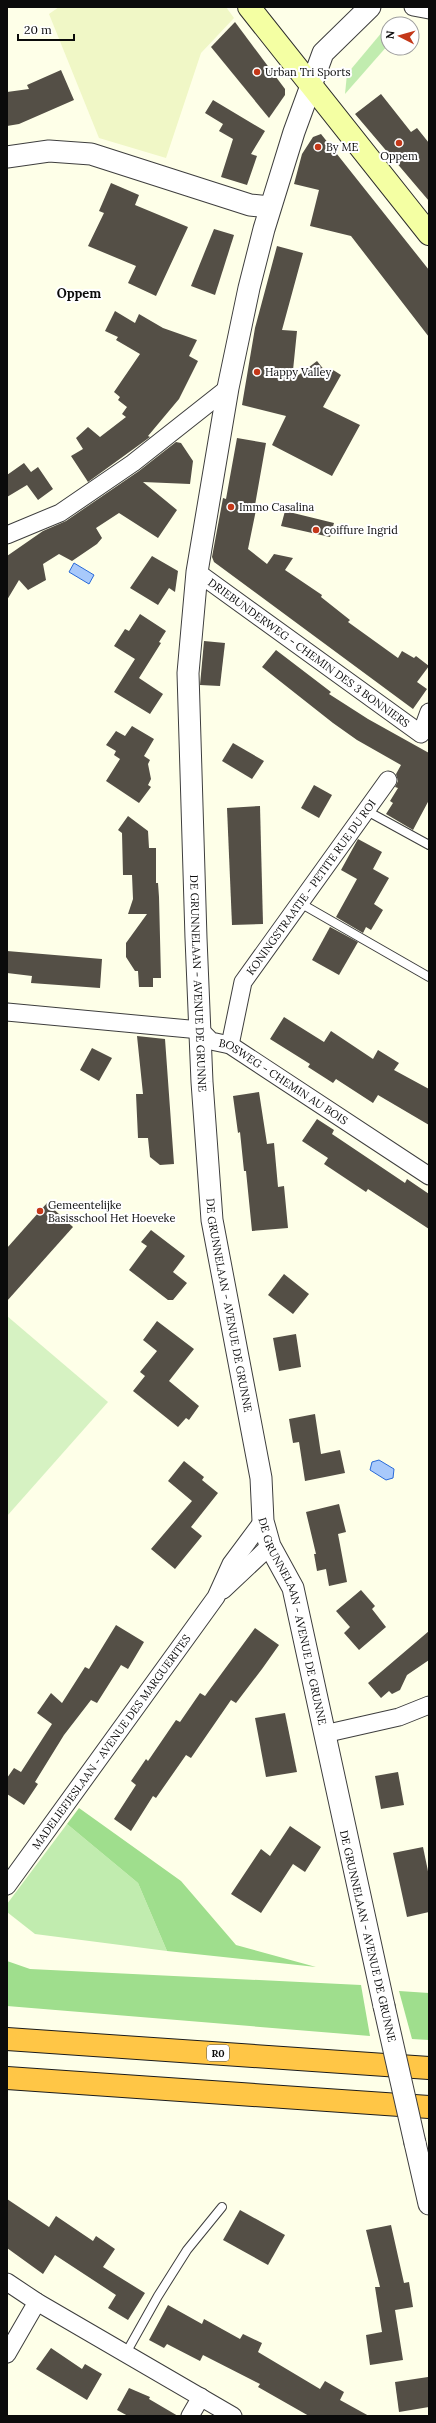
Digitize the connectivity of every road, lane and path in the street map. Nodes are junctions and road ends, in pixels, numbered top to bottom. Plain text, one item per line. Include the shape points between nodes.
1 (249, 7) edge
2 (370, 7) edge
3 (413, 7) edge
4 (429, 10) edge
5 (311, 84) junction
6 (7, 157) edge
7 (270, 207) junction
8 (429, 234) edge
9 (228, 388) junction
10 (7, 535) edge
11 (197, 572) junction
12 (429, 712) edge
13 (388, 780) dead end
14 (367, 811) junction
15 (429, 845) edge
16 (300, 903) junction
17 (429, 977) edge
18 (7, 1012) edge
19 (200, 1030) junction
20 (230, 1045) junction
21 (429, 1176) edge
22 (263, 1522) junction
23 (270, 1546) junction
24 (216, 1597) junction
25 (429, 1705) edge
26 (324, 1734) junction
27 (7, 1886) edge
28 (7, 2039) edge
29 (429, 2068) edge
30 (7, 2078) edge
31 (429, 2107) edge
32 (429, 2204) edge
33 (222, 2207) dead end
34 (7, 2282) edge
35 (37, 2302) junction
36 (126, 2353) junction
37 (7, 2354) edge
38 (201, 2397) junction
39 (190, 2416) edge
40 (233, 2416) edge

1 - 5 main road
2 - 5 street, DE GRUNNELAAN - AVENUE DE GRUNNE via 322,53
3 - 4 street
5 - 7 street, DE GRUNNELAAN - AVENUE DE GRUNNE
5 - 8 main road
6 - 7 street via 49,151 91,154 250,205
7 - 9 street, DE GRUNNELAAN - AVENUE DE GRUNNE via 249,288
9 - 10 street via 133,462 60,513
9 - 11 street, DE GRUNNELAAN - AVENUE DE GRUNNE
11 - 12 street, DRIEBUNDERWEG - CHEMIN DES 3 BONNIERS via 421,734
11 - 19 street, DE GRUNNELAAN - AVENUE DE GRUNNE via 188,673
13 - 14 street, KONINGSTRAATJE - PETITE RUE DU ROI
14 - 15 lane
14 - 16 street, KONINGSTRAATJE - PETITE RUE DU ROI
16 - 17 lane
16 - 20 street, KONINGSTRAATJE - PETITE RUE DU ROI via 243,982
18 - 19 street
19 - 20 street, BOSWEG - CHEMIN AU BOIS via 211,1041
19 - 22 street, DE GRUNNELAAN - AVENUE DE GRUNNE via 212,1220 262,1478
20 - 21 street, BOSWEG - CHEMIN AU BOIS
22 - 23 street, DE GRUNNELAAN - AVENUE DE GRUNNE
22 - 24 street, MADELIEFJESLAAN - AVENUE DES MARGUERITES via 231,1564
23 - 24 street, MADELIEFJESLAAN - AVENUE DES MARGUERITES
23 - 26 street, DE GRUNNELAAN - AVENUE DE GRUNNE via 293,1588
24 - 27 street, MADELIEFJESLAAN - AVENUE DES MARGUERITES
25 - 26 street via 399,1717
26 - 32 street, DE GRUNNELAAN - AVENUE DE GRUNNE, bridge
28 - 29 highway, R0
30 - 31 highway
33 - 36 lane via 187,2250
34 - 35 street
35 - 36 street
35 - 37 street
36 - 38 street
38 - 39 street
38 - 40 street

